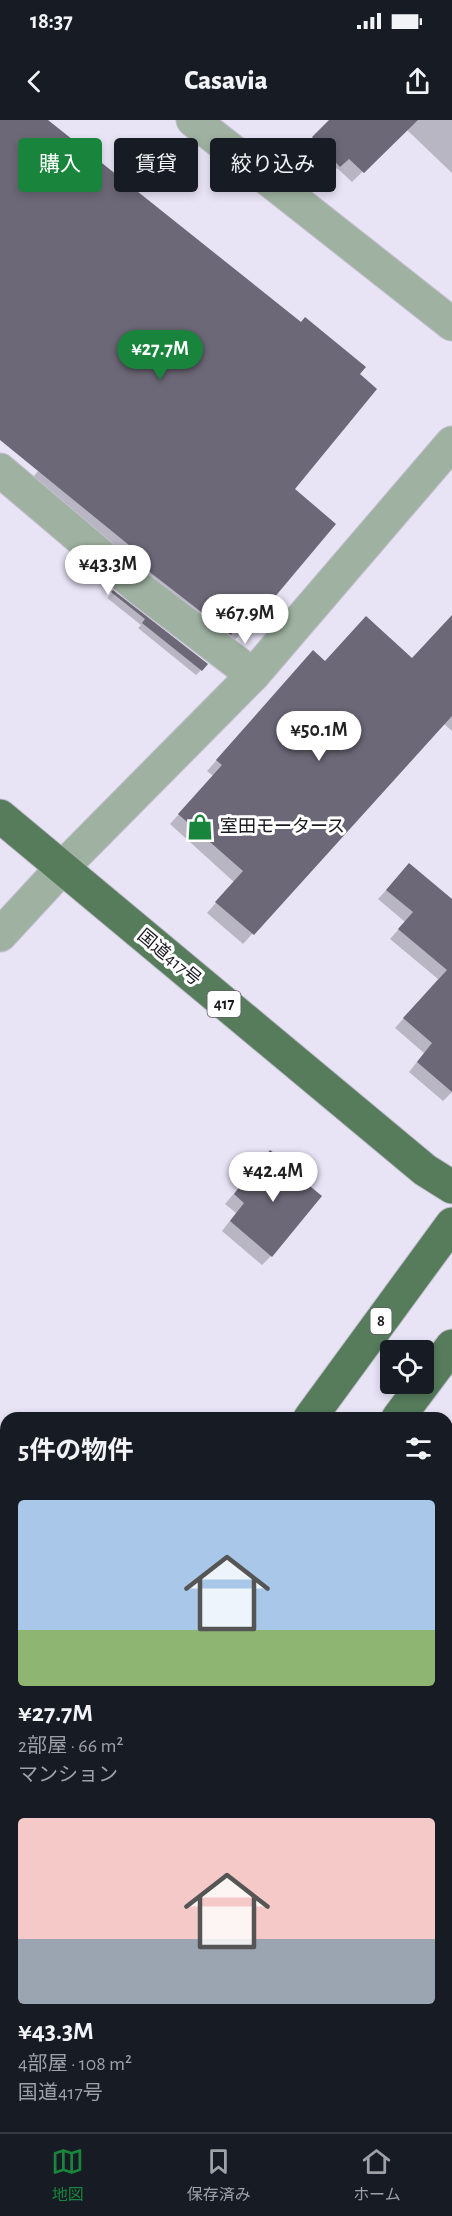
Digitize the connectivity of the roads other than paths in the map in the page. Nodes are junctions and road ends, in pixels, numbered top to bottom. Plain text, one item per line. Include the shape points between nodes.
1 (193, 120) edge
2 (452, 324) edge
3 (452, 442) edge
4 (0, 470) edge
5 (254, 675) junction
6 (0, 816) edge
7 (61, 869) junction
8 (0, 935) edge
9 (452, 1187) edge
10 (452, 1224) edge
11 (452, 1346) edge
12 (314, 1412) edge
13 (402, 1412) edge

1 - 2 street
3 - 5 street
4 - 5 street via 139,588
5 - 7 street
6 - 7 highway, 国道417号 / 417
7 - 8 street
7 - 9 highway, 国道417号 / 417 via 425,1170
10 - 12 highway, 8
11 - 13 highway

